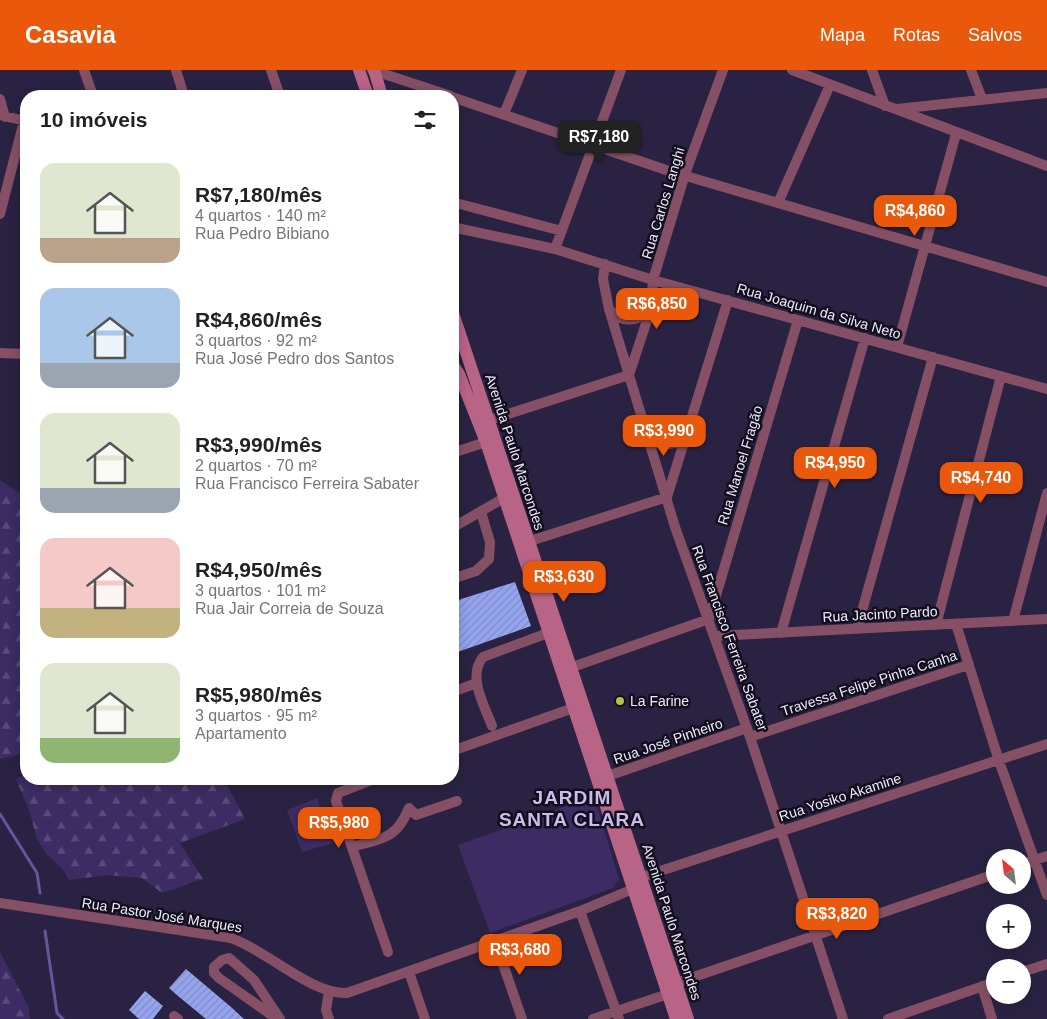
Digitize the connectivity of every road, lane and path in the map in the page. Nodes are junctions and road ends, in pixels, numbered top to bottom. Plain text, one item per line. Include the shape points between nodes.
1 (84, 70) edge
2 (176, 70) edge
3 (271, 70) edge
4 (359, 70) edge
5 (373, 70) edge
6 (522, 70) edge
7 (621, 70) edge
8 (723, 70) edge
9 (792, 70) edge
10 (872, 70) edge
11 (971, 70) edge
12 (830, 85) junction
13 (90, 90) edge
14 (182, 90) edge
15 (278, 90) edge
16 (366, 90) edge
17 (380, 90) edge
18 (434, 90) edge
19 (1047, 93) edge
20 (459, 98) edge
21 (0, 99) edge
22 (982, 99) junction
23 (889, 108) junction
24 (504, 114) junction
25 (3, 116) edge
26 (20, 120) edge
27 (956, 134) junction
28 (20, 139) edge
29 (592, 144) junction
30 (1047, 166) edge
31 (684, 174) junction
32 (778, 203) junction
33 (459, 204) edge
34 (0, 209) edge
35 (459, 228) edge
36 (562, 230) junction
37 (925, 246) junction
38 (556, 249) junction
39 (605, 264) junction
40 (653, 280) junction
41 (1047, 282) edge
42 (728, 300) junction
43 (651, 308) junction
44 (609, 309) junction
45 (798, 320) junction
46 (865, 338) junction
47 (460, 339) edge
48 (897, 347) junction
49 (0, 352) edge
50 (20, 354) edge
51 (934, 357) junction
52 (459, 360) edge
53 (459, 374) edge
54 (629, 375) junction
55 (1001, 376) junction
56 (1047, 389) edge
57 (489, 420) junction
58 (648, 438) junction
59 (683, 440) junction
60 (486, 442) junction
61 (459, 451) edge
62 (1047, 493) edge
63 (666, 497) junction
64 (504, 498) junction
65 (481, 512) junction
66 (459, 524) edge
67 (524, 543) junction
68 (459, 577) edge
69 (709, 619) junction
70 (1047, 619) edge
71 (1013, 621) junction
72 (956, 624) junction
73 (936, 625) junction
74 (857, 629) junction
75 (548, 633) junction
76 (781, 633) junction
77 (714, 636) junction
78 (968, 665) junction
79 (566, 669) junction
80 (477, 683) junction
81 (459, 689) edge
82 (574, 708) junction
83 (492, 726) dead end
84 (749, 732) junction
85 (1047, 744) edge
86 (459, 749) edge
87 (998, 761) junction
88 (602, 778) junction
89 (359, 785) edge
90 (458, 801) dead end
91 (781, 830) junction
92 (352, 847) junction
93 (1047, 856) edge
94 (1035, 860) junction
95 (1031, 861) edge
96 (986, 877) edge
97 (642, 878) junction
98 (633, 889) junction
99 (1047, 895) edge
100 (0, 903) edge
101 (580, 911) junction
102 (815, 934) junction
103 (495, 941) junction
104 (388, 952) dead end
105 (1047, 964) edge
106 (1031, 969) edge
107 (409, 972) junction
108 (676, 983) junction
109 (986, 985) edge
110 (982, 986) junction
111 (329, 992) junction
112 (668, 994) junction
113 (618, 1015) edge
114 (279, 1019) edge
115 (329, 1019) edge
116 (425, 1019) edge
117 (522, 1019) edge
118 (593, 1019) edge
119 (676, 1019) edge
120 (688, 1019) edge
121 (843, 1019) edge
122 (888, 1019) edge
123 (992, 1019) edge

1 - 13 street
2 - 14 street
3 - 15 street
4 - 16 street
5 - 17 street
5 - 18 street
6 - 24 street
7 - 29 street
8 - 31 street, Rua Carlos Langhi
9 - 12 street
10 - 23 street
11 - 22 street
12 - 23 street
12 - 32 street
19 - 22 street
20 - 24 street
21 - 25 street
22 - 23 street
23 - 27 street
24 - 29 street
25 - 26 street
27 - 30 street
27 - 37 street
28 - 34 street
29 - 31 street
29 - 36 street
31 - 32 street
31 - 40 street, Rua Carlos Langhi
32 - 37 street
33 - 36 street
35 - 38 street, Rua Joaquim da Silva Neto
36 - 38 street
37 - 41 street
37 - 48 street
38 - 39 street, Rua Joaquim da Silva Neto
39 - 40 street, Rua Joaquim da Silva Neto
39 - 44 street, Rua Francisco Ferreira Sabater via 602,279
40 - 42 street, Rua Joaquim da Silva Neto
40 - 43 street, Rua Carlos Langhi
42 - 45 street, Rua Joaquim da Silva Neto
42 - 59 street
43 - 44 street via 643,316 626,320 618,318
43 - 54 street, Rua Carlos Langhi
44 - 54 street, Rua Francisco Ferreira Sabater
45 - 46 street, Rua Joaquim da Silva Neto
45 - 69 street, Rua Manoel Fragão
46 - 48 street, Rua Joaquim da Silva Neto
46 - 76 street
47 - 52 street, Avenida Paulo Marcondes via 464,357
47 - 57 street, Avenida Paulo Marcondes
48 - 51 street, Rua Joaquim da Silva Neto
49 - 50 street
51 - 55 street, Rua Joaquim da Silva Neto
51 - 74 street
53 - 60 street, Avenida Paulo Marcondes
54 - 57 street
54 - 58 street, Rua Francisco Ferreira Sabater
55 - 56 street, Rua Joaquim da Silva Neto
55 - 73 street
57 - 67 street, Avenida Paulo Marcondes
58 - 59 street via 665,445
58 - 63 street, Rua Francisco Ferreira Sabater
59 - 63 street
60 - 61 street
60 - 64 street, Avenida Paulo Marcondes
62 - 71 street
63 - 67 street
63 - 69 street, Rua Francisco Ferreira Sabater
64 - 65 street
64 - 67 street, Avenida Paulo Marcondes
65 - 66 street
65 - 68 street via 490,542 489,560
67 - 75 street, Avenida Paulo Marcondes
67 - 79 street, Avenida Paulo Marcondes
69 - 77 street, Rua Francisco Ferreira Sabater
69 - 79 street
70 - 71 street, Rua Jacinto Pardo
71 - 72 street, Rua Jacinto Pardo
72 - 73 street, Rua Jacinto Pardo
72 - 78 street
73 - 74 street, Rua Jacinto Pardo
74 - 76 street, Rua Jacinto Pardo
75 - 79 street, Avenida Paulo Marcondes
75 - 80 street via 483,657 475,673
76 - 77 street, Rua Jacinto Pardo
77 - 84 street, Rua Francisco Ferreira Sabater
78 - 84 street, Travessa Felipe Pinha Canha
78 - 87 street
79 - 82 street, Avenida Paulo Marcondes
79 - 88 street, Avenida Paulo Marcondes
80 - 81 street
80 - 83 street
82 - 86 street
82 - 88 street, Avenida Paulo Marcondes
84 - 88 street, Rua José Pinheiro
84 - 91 street, Rua Francisco Ferreira Sabater
85 - 87 street, Rua Yosiko Akamine
87 - 91 street, Rua Yosiko Akamine
87 - 94 street
88 - 97 street, Avenida Paulo Marcondes
88 - 98 street, Avenida Paulo Marcondes
89 - 92 street via 338,793 336,801
90 - 92 street via 416,816 409,808 392,835
91 - 97 street, Rua Yosiko Akamine
91 - 102 street, Rua Francisco Ferreira Sabater
92 - 104 street
93 - 94 street
94 - 95 street
94 - 99 street
96 - 102 street
97 - 98 street
97 - 108 street, Avenida Paulo Marcondes
98 - 101 street
98 - 112 street, Avenida Paulo Marcondes
100 - 111 street, Rua Pastor José Marques via 231,938 248,944
101 - 103 street
101 - 113 street
102 - 108 street
102 - 121 street, Rua Francisco Ferreira Sabater
103 - 107 street
103 - 117 street
105 - 106 street
107 - 111 street via 347,993
107 - 116 street
108 - 112 street
108 - 120 street, Avenida Paulo Marcondes
109 - 110 street
110 - 122 street
110 - 123 street
111 - 115 street via 326,1010
112 - 113 street
112 - 119 street, Avenida Paulo Marcondes
113 - 118 street
114 - 114 street via 247,972 229,958 214,967 219,978

